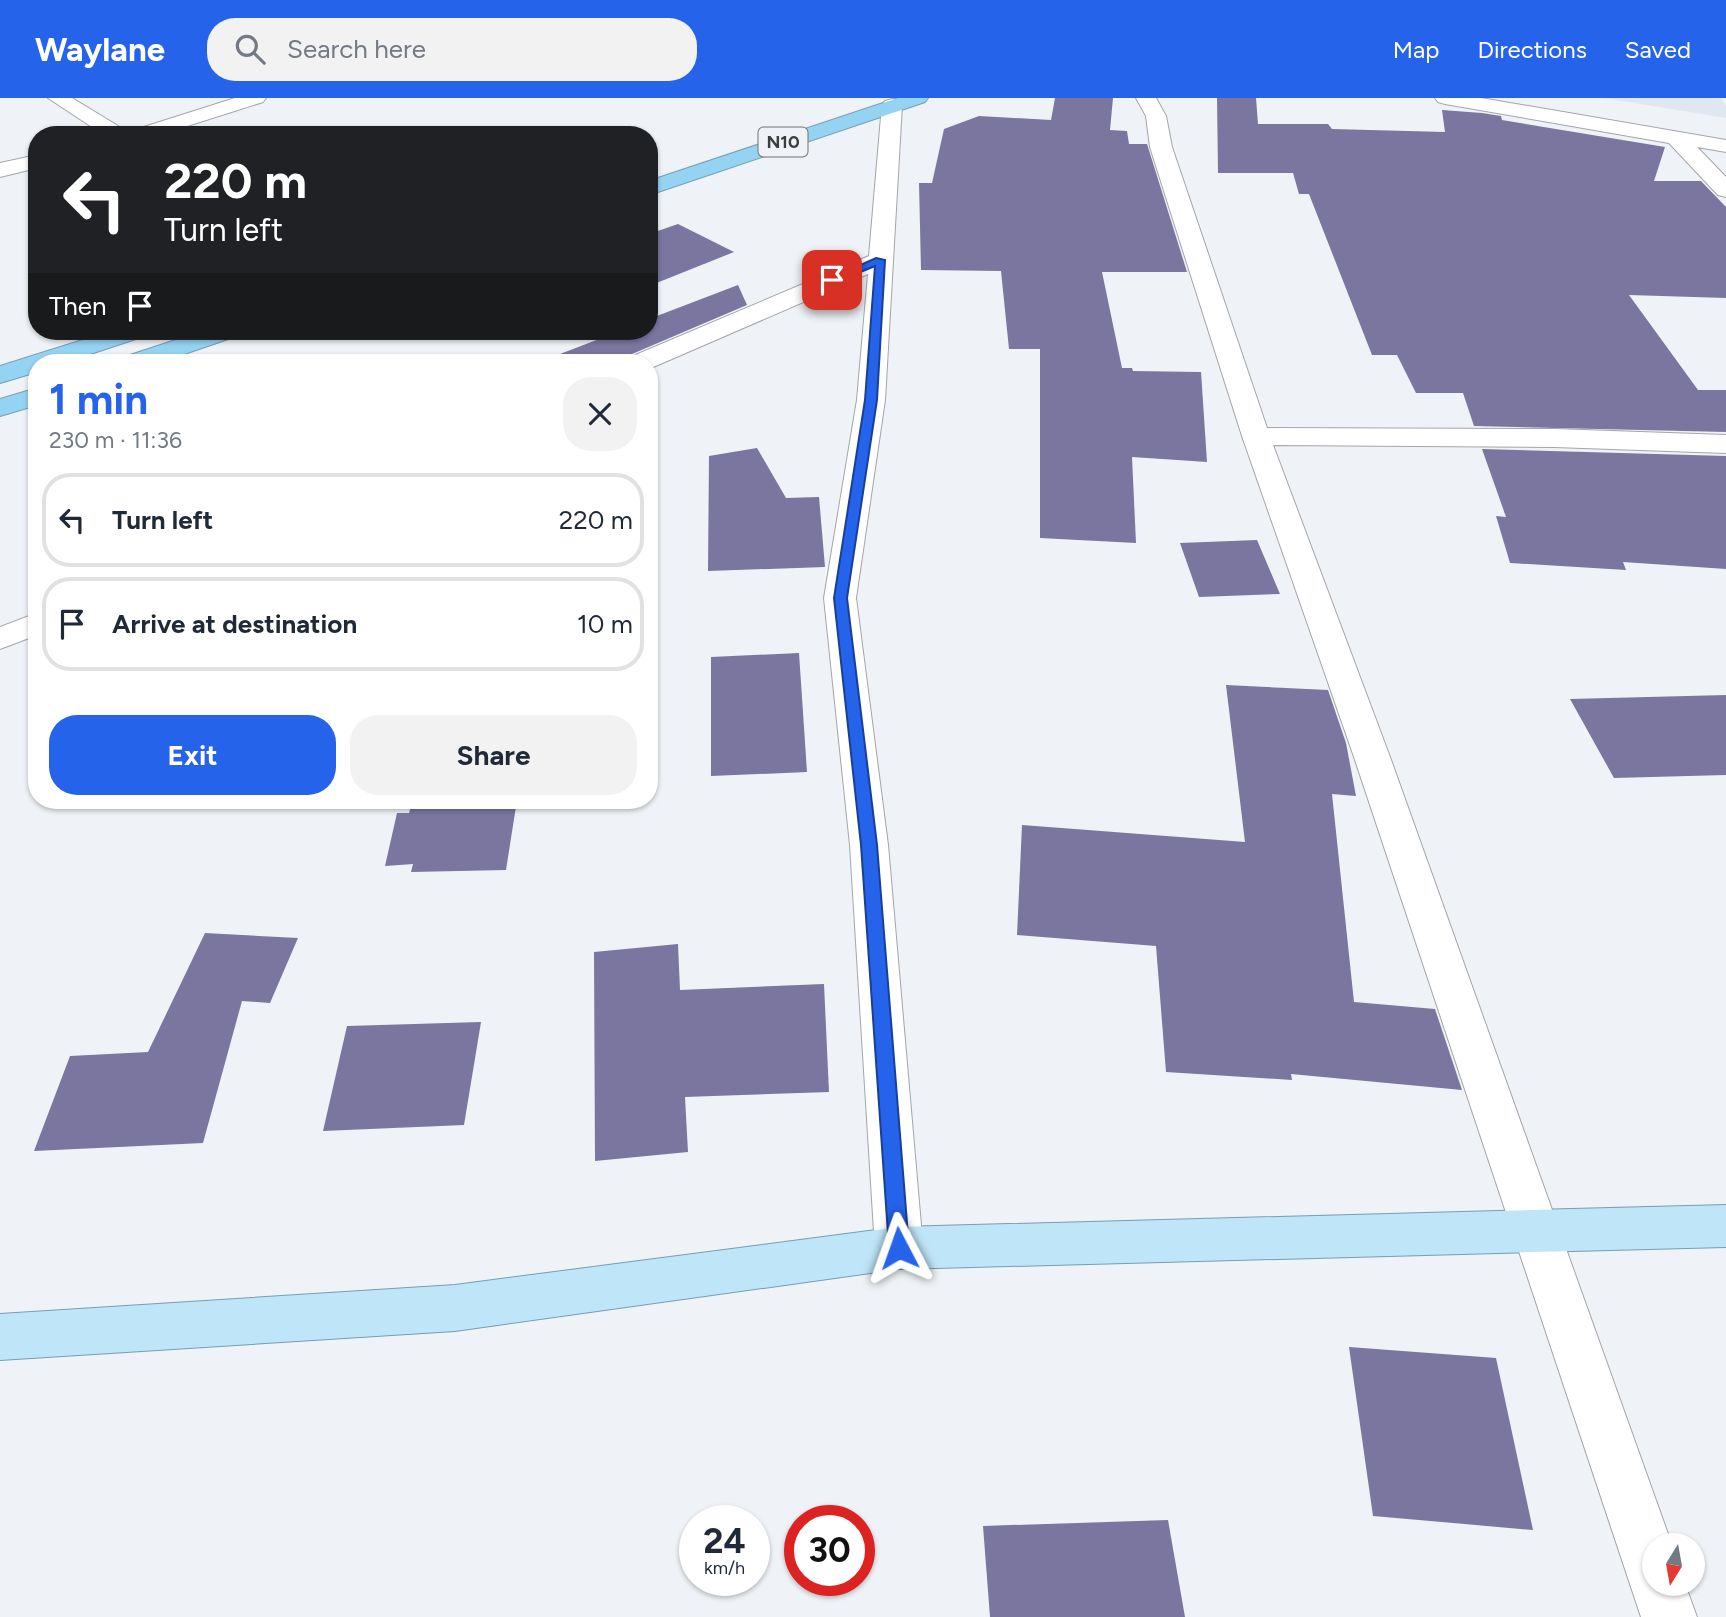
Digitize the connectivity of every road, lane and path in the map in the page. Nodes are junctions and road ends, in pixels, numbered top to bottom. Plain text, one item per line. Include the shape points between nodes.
1 (58, 98) edge
2 (256, 98) edge
3 (918, 98) edge
4 (1146, 98) edge
5 (1445, 98) edge
6 (892, 105) junction
7 (104, 126) edge
8 (165, 126) edge
9 (1677, 139) junction
10 (1726, 146) edge
11 (28, 163) edge
12 (0, 170) edge
13 (658, 185) edge
14 (1726, 190) edge
15 (880, 260) junction
16 (108, 340) edge
17 (201, 340) edge
18 (66, 354) edge
19 (160, 354) edge
20 (658, 355) edge
21 (28, 366) edge
22 (0, 376) edge
23 (28, 399) edge
24 (0, 408) edge
25 (1256, 436) junction
26 (1726, 444) edge
27 (28, 627) edge
28 (0, 639) edge
29 (1726, 1226) edge
30 (1537, 1232) junction
31 (899, 1248) junction
32 (0, 1337) edge
33 (1642, 1538) edge
34 (1661, 1596) edge
35 (1669, 1617) edge

1 - 7 street
2 - 8 street
3 - 6 highway, N10
4 - 25 street via 1156,116 1161,147
5 - 9 street
6 - 13 highway, N10
6 - 15 street
9 - 10 street
9 - 14 street
11 - 12 street
15 - 20 street
15 - 31 street via 871,400 840,598 869,845
16 - 18 highway
17 - 19 highway
21 - 22 highway
23 - 24 highway
25 - 26 street
25 - 30 street
27 - 28 street
29 - 30 main road
30 - 31 main road
30 - 33 street
31 - 32 main road via 454,1308
34 - 35 street

